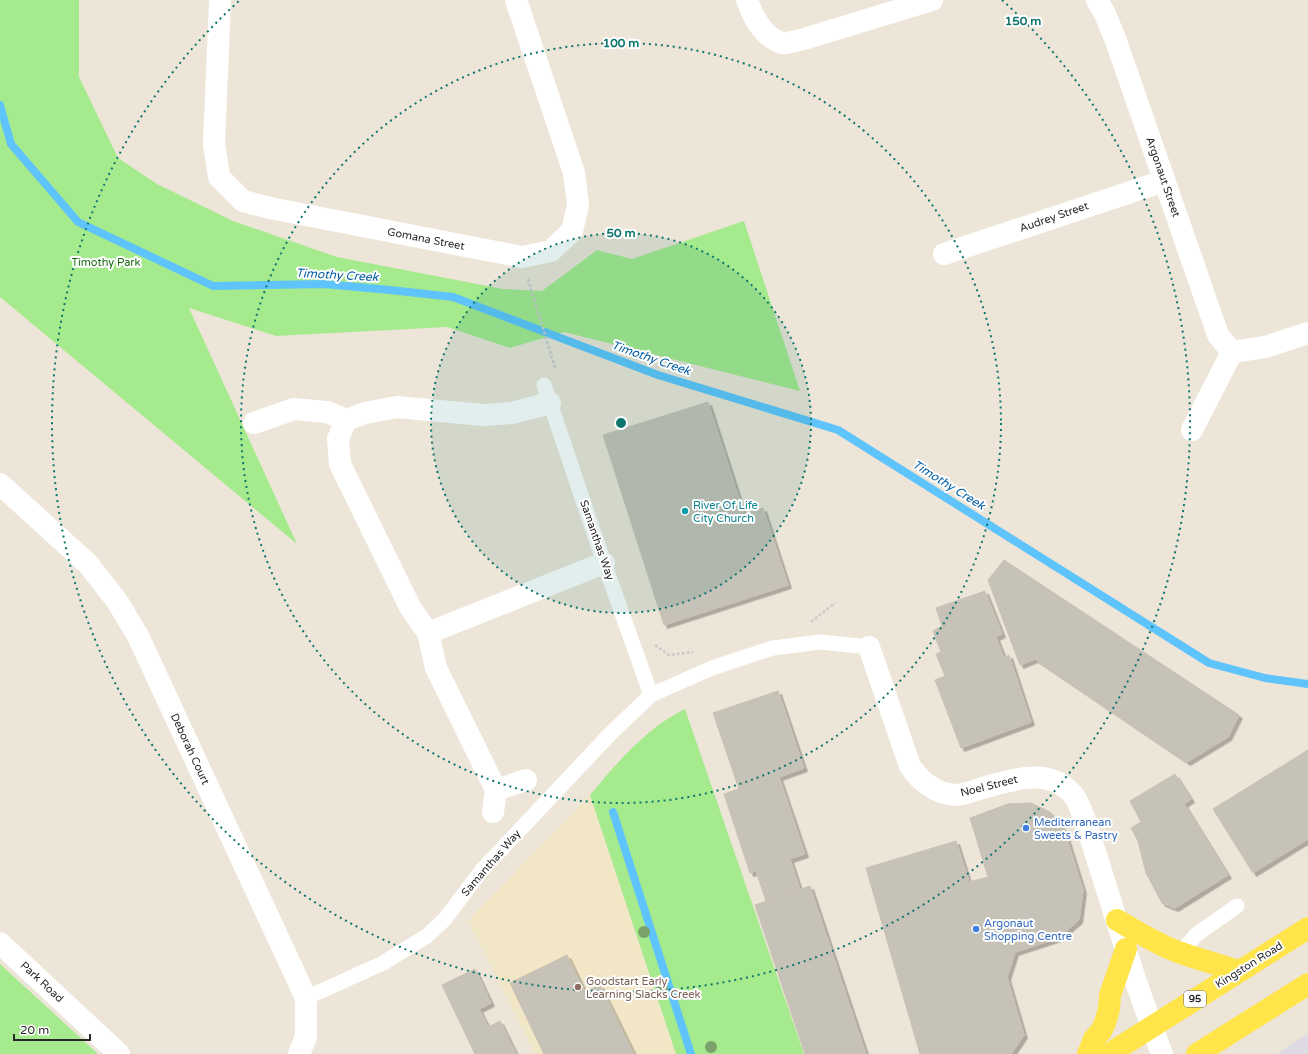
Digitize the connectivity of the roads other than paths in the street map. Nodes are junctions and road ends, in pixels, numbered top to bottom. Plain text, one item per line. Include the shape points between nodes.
1 (220, 0) edge
2 (516, 0) edge
3 (747, 0) edge
4 (932, 0) edge
5 (1097, 0) edge
6 (1164, 181) junction
7 (944, 254) dead end
8 (1308, 333) edge
9 (1232, 352) junction
10 (547, 394) joint
11 (346, 420) junction
12 (254, 423) dead end
13 (1192, 430) dead end
14 (0, 484) edge
15 (604, 562) junction
16 (428, 633) junction
17 (869, 647) joint
18 (651, 695) junction
19 (526, 780) dead end
20 (496, 790) junction
21 (493, 812) dead end
22 (1237, 906) dead end
23 (1117, 920) junction
24 (1308, 928) edge
25 (0, 944) edge
26 (1126, 950) junction
27 (1180, 953) junction
28 (1238, 971) junction
29 (1308, 984) edge
30 (306, 998) junction
31 (1152, 1027) junction
32 (1223, 1046) edge
33 (119, 1054) edge
34 (299, 1054) edge
35 (1088, 1054) edge
36 (1109, 1054) edge
37 (1162, 1054) edge
38 (1197, 1054) edge

1 - 2 street, Gomana Street via 214,144 219,177 243,201 522,257 551,252 572,231 578,205 574,173
3 - 4 street via 754,18 769,36 784,43
5 - 6 street, Argonaut Street via 1116,41
6 - 7 street, Audrey Street
6 - 9 street, Argonaut Street via 1218,335
8 - 9 street via 1265,347
9 - 13 street
10 - 11 street via 512,413 483,415 397,407 365,413
10 - 15 lane, Samanthas Way
11 - 12 street via 327,412 294,409
11 - 16 street via 338,439 340,464 410,607
14 - 30 street, Deborah Court via 88,564 117,601 138,636
15 - 16 street
15 - 18 lane, Samanthas Way
16 - 20 street via 436,668
17 - 18 lane, Samanthas Way via 820,642 773,648 712,668
17 - 23 street, Noel Street via 910,766 916,775 932,788 956,795 1016,779 1037,777 1054,780 1066,787 1074,796 1085,820
18 - 30 lane, Samanthas Way via 610,734 482,870 444,920 427,936 383,963
19 - 20 street
20 - 21 street
22 - 27 lane via 1197,934
23 - 26 street, Noel Street
23 - 27 main road
24 - 28 main road, Kingston Road / 95
25 - 33 street, Park Road
26 - 31 street, Noel Street
26 - 35 main road via 1110,995 1105,1023
27 - 28 main road
28 - 31 main road, Kingston Road / 95
29 - 32 main road
30 - 34 street, Deborah Court via 306,1037
31 - 36 main road, Kingston Road / 95
31 - 37 street, Noel Street
32 - 38 main road

